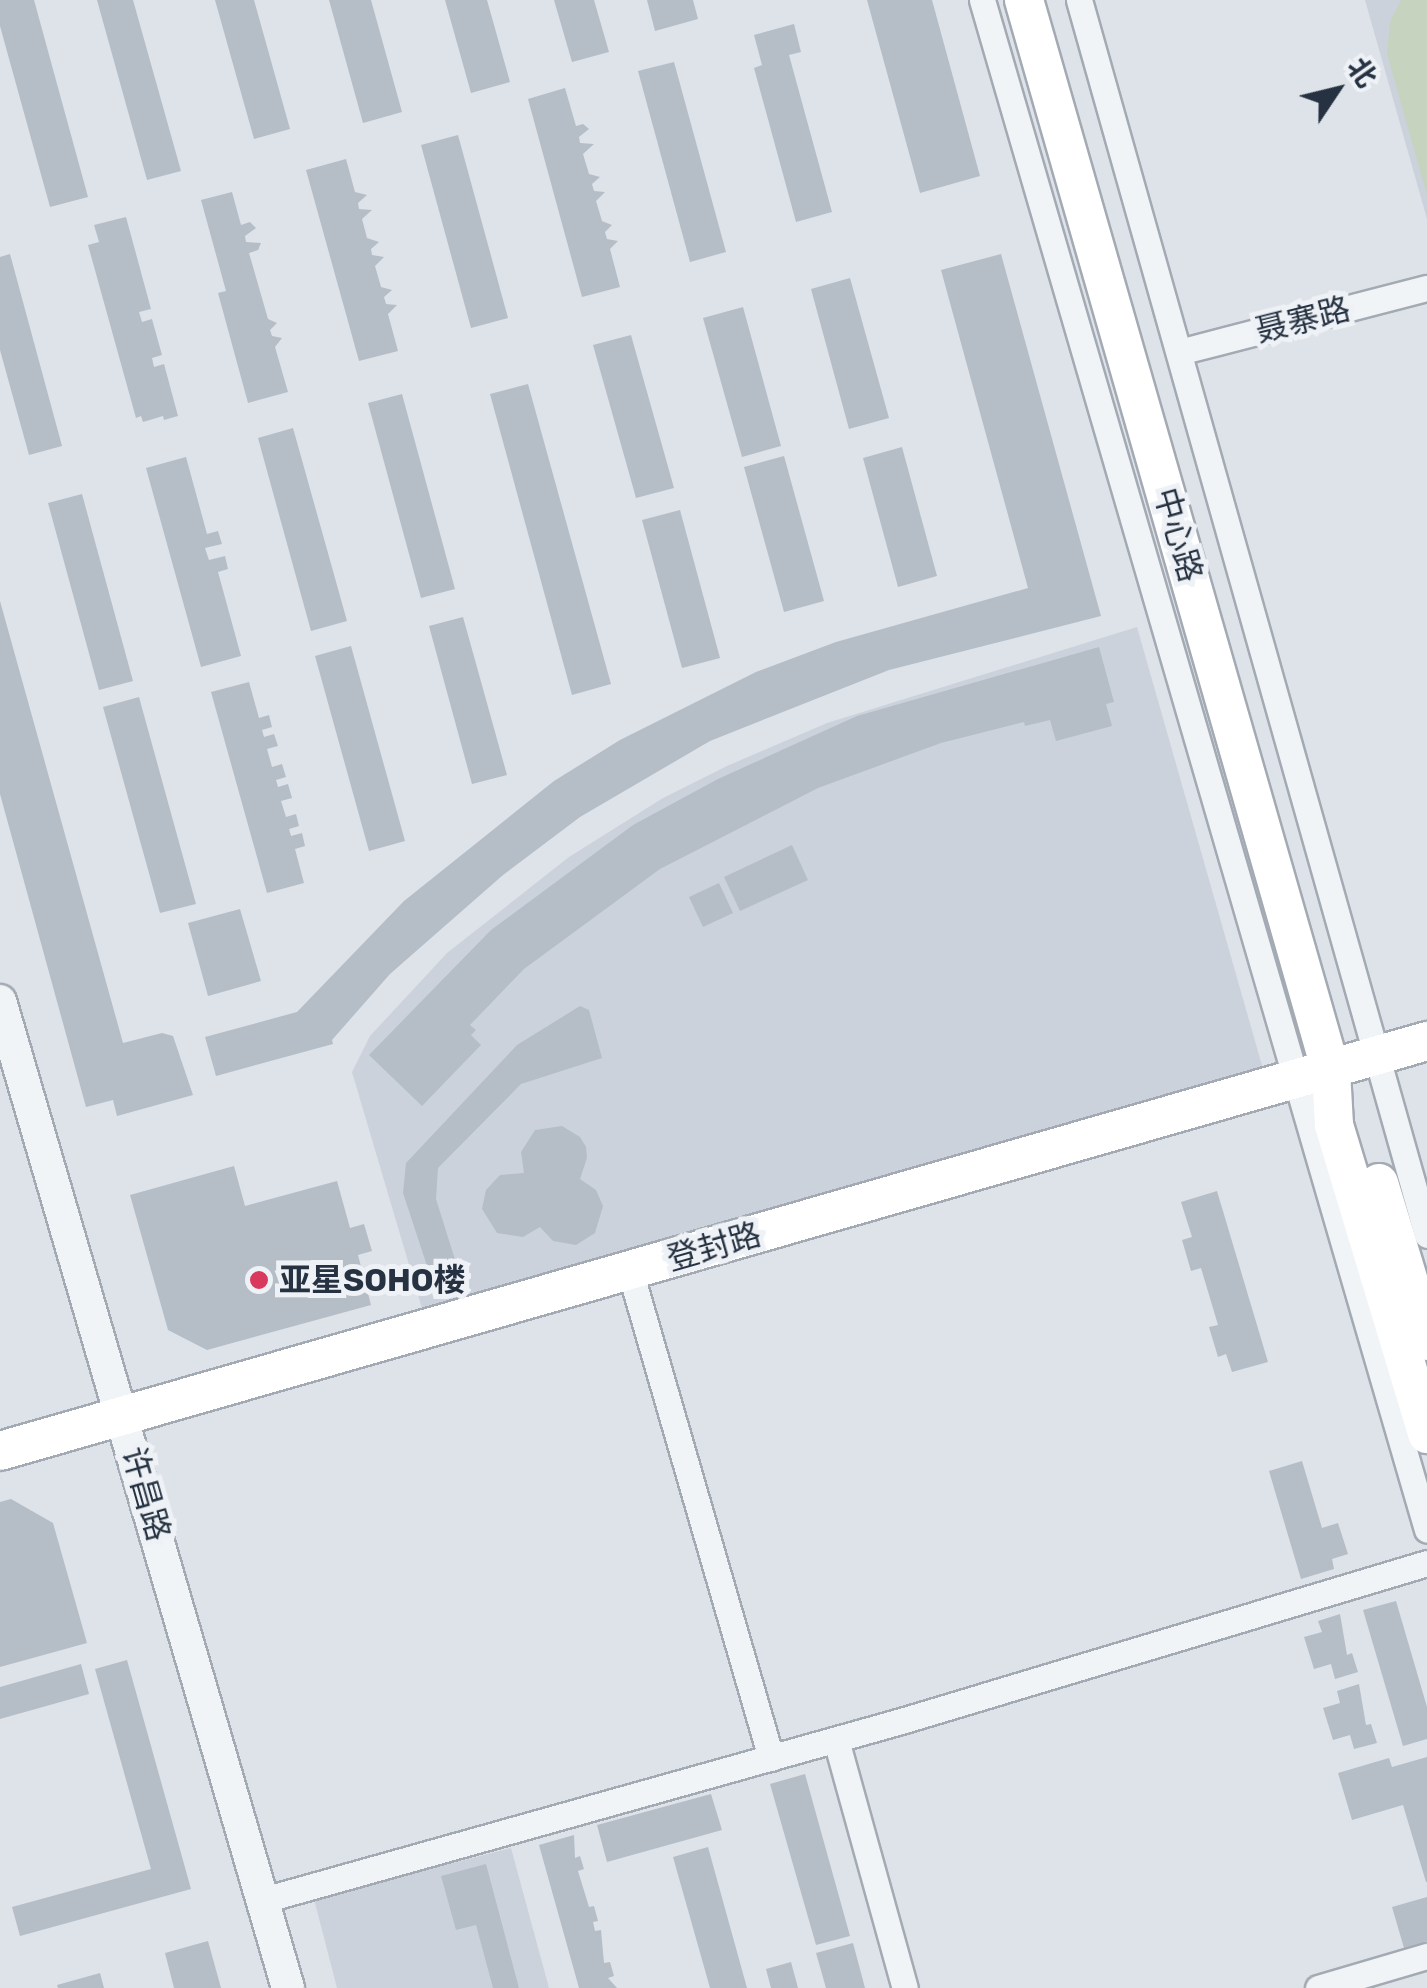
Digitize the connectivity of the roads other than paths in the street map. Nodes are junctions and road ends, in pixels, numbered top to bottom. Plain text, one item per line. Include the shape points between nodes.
1 (982, 0) edge
2 (1024, 0) edge
3 (1079, 0) edge
4 (1427, 288) edge
5 (1179, 352) junction
6 (0, 1001) edge
7 (1427, 1041) edge
8 (1374, 1058) junction
9 (0, 1069) edge
10 (1314, 1076) junction
11 (1427, 1236) edge
12 (630, 1271) junction
13 (1427, 1341) edge
14 (115, 1420) junction
15 (1427, 1434) edge
16 (0, 1452) edge
17 (1427, 1530) edge
18 (1427, 1563) edge
19 (836, 1740) junction
20 (770, 1758) junction
21 (263, 1900) junction
22 (1427, 1956) edge
23 (267, 1988) edge
24 (288, 1988) edge
25 (905, 1988) edge
26 (1318, 1988) edge

1 - 10 street
2 - 10 main road, 中心路
3 - 5 street
4 - 5 street, 聂寨路
5 - 8 street
6 - 14 street, 许昌路
7 - 8 main road, 登封路
8 - 10 main road, 登封路
8 - 11 street
9 - 14 street, 许昌路
10 - 12 main road, 登封路
10 - 13 main road, 中心路 via 1360,1121
10 - 15 main road, 中心路
10 - 17 street
12 - 14 main road, 登封路
12 - 20 street
14 - 16 main road, 登封路
14 - 21 street, 许昌路
14 - 23 street, 许昌路
18 - 19 street
19 - 20 street
19 - 25 street
20 - 21 street
21 - 24 street, 许昌路
22 - 26 street

